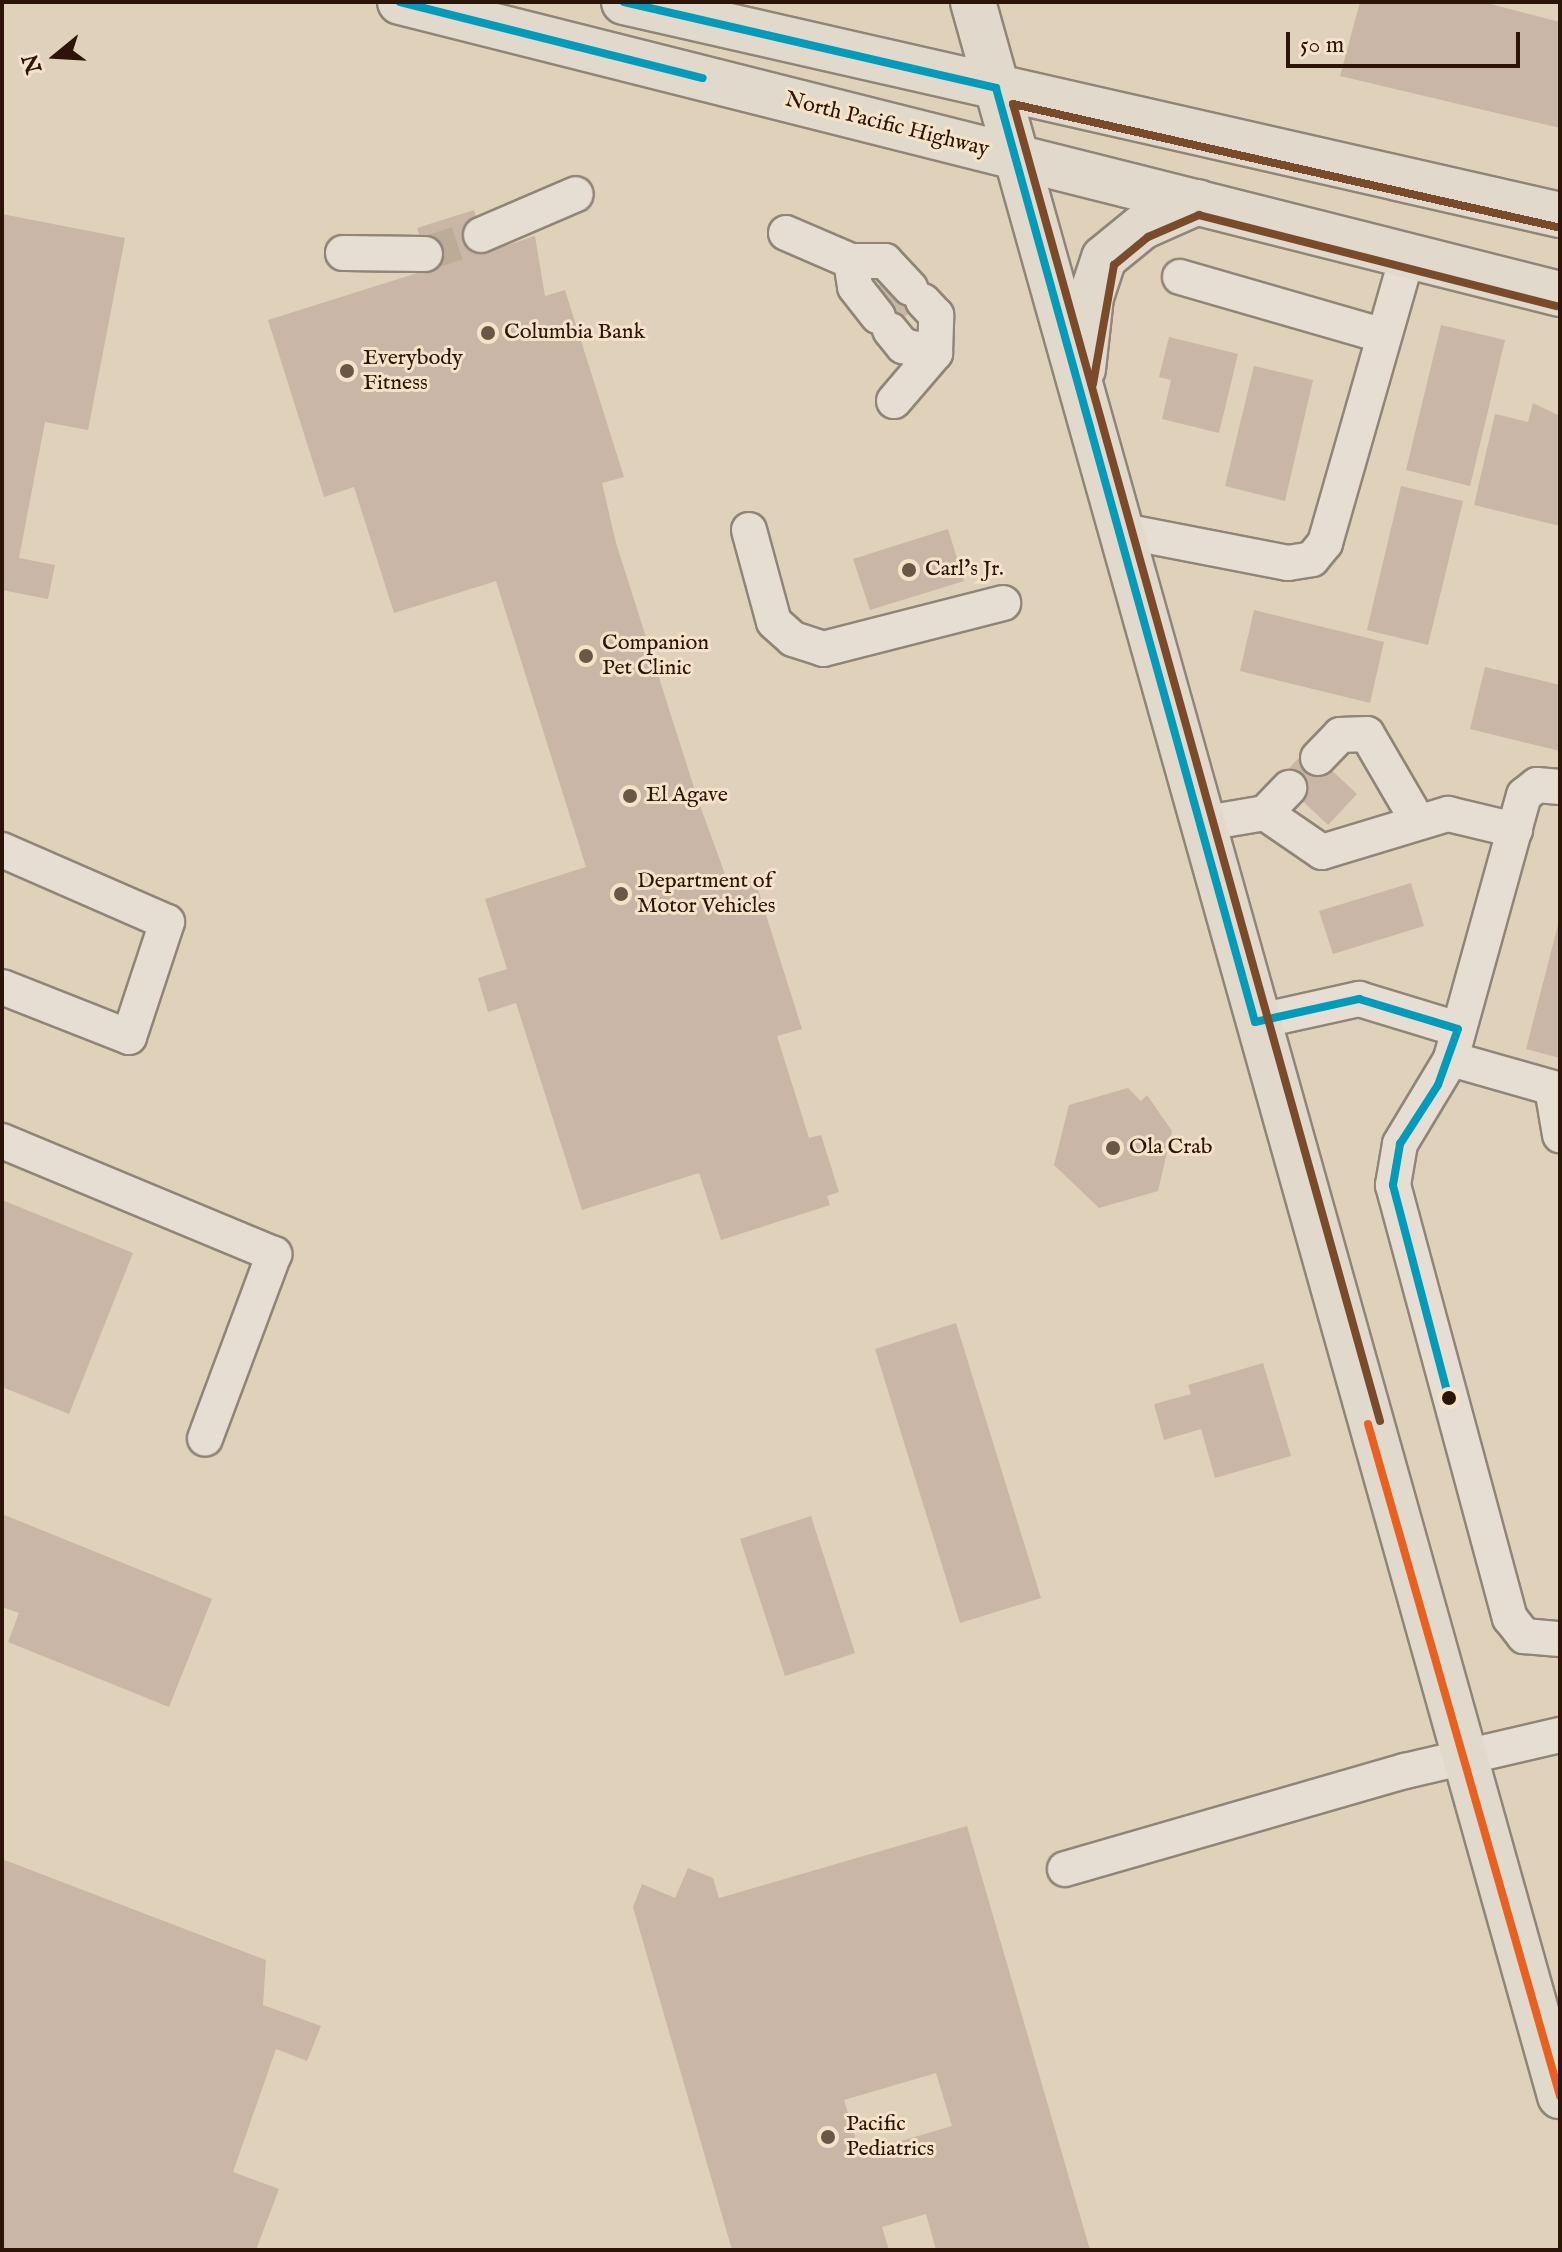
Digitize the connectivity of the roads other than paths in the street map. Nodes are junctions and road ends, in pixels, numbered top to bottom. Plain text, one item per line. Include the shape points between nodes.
1 (400, 2) edge
2 (624, 2) edge
3 (973, 2) edge
4 (487, 13) edge
5 (718, 13) edge
6 (996, 88) junction
7 (1014, 158) junction
8 (576, 194) dead end
9 (1198, 202) junction
10 (1560, 215) edge
11 (786, 233) dead end
12 (481, 235) tunnel mouth
13 (343, 253) dead end
14 (425, 254) tunnel mouth
15 (1407, 257) junction
16 (851, 261) junction
17 (1180, 277) dead end
18 (1560, 294) edge
19 (1384, 336) junction
20 (935, 353) junction
21 (1080, 391) junction
22 (894, 401) dead end
23 (749, 530) dead end
24 (1123, 531) junction
25 (1003, 603) dead end
26 (1318, 758) dead end
27 (1560, 787) edge
28 (1289, 788) dead end
29 (1265, 813) junction
30 (1417, 820) junction
31 (1200, 824) junction
32 (1515, 830) junction
33 (2, 850) edge
34 (2, 987) edge
35 (1255, 1022) junction
36 (1454, 1044) junction
37 (1556, 1089) edge
38 (1560, 1135) edge
39 (2, 1141) edge
40 (205, 1439) dead end
41 (1560, 1639) edge
42 (1560, 1735) edge
43 (1463, 1758) junction
44 (1065, 1869) dead end
45 (1560, 2096) edge

1 - 4 main road, North Pacific Highway
2 - 5 main road
3 - 6 main road
4 - 7 main road, North Pacific Highway
5 - 6 main road
6 - 7 main road
6 - 10 main road
7 - 9 main road, North Pacific Highway
7 - 21 main road
8 - 12 lane
9 - 15 main road, North Pacific Highway
9 - 21 main road via 1142,227 1104,258 1091,297
11 - 16 lane
13 - 14 lane
15 - 18 main road, North Pacific Highway
15 - 19 lane
16 - 20 lane via 855,287 903,346
16 - 20 lane via 885,261 936,315
17 - 19 lane
19 - 24 lane via 1325,543 1312,559 1288,563
20 - 22 lane
21 - 24 main road
23 - 25 lane via 774,622 793,639 823,649
24 - 31 main road
26 - 30 lane via 1340,735 1367,734
27 - 32 lane via 1537,785 1524,795
28 - 29 lane
29 - 30 lane via 1322,852
29 - 31 lane
30 - 32 lane via 1448,814
31 - 35 main road
32 - 36 lane
33 - 34 lane via 167,922 129,1037
35 - 36 lane via 1359,999
35 - 43 main road
36 - 37 lane
36 - 41 lane via 1400,1144 1393,1185 1510,1618 1524,1636
37 - 38 lane
39 - 40 lane via 274,1254
42 - 43 lane
43 - 44 lane
43 - 45 main road

